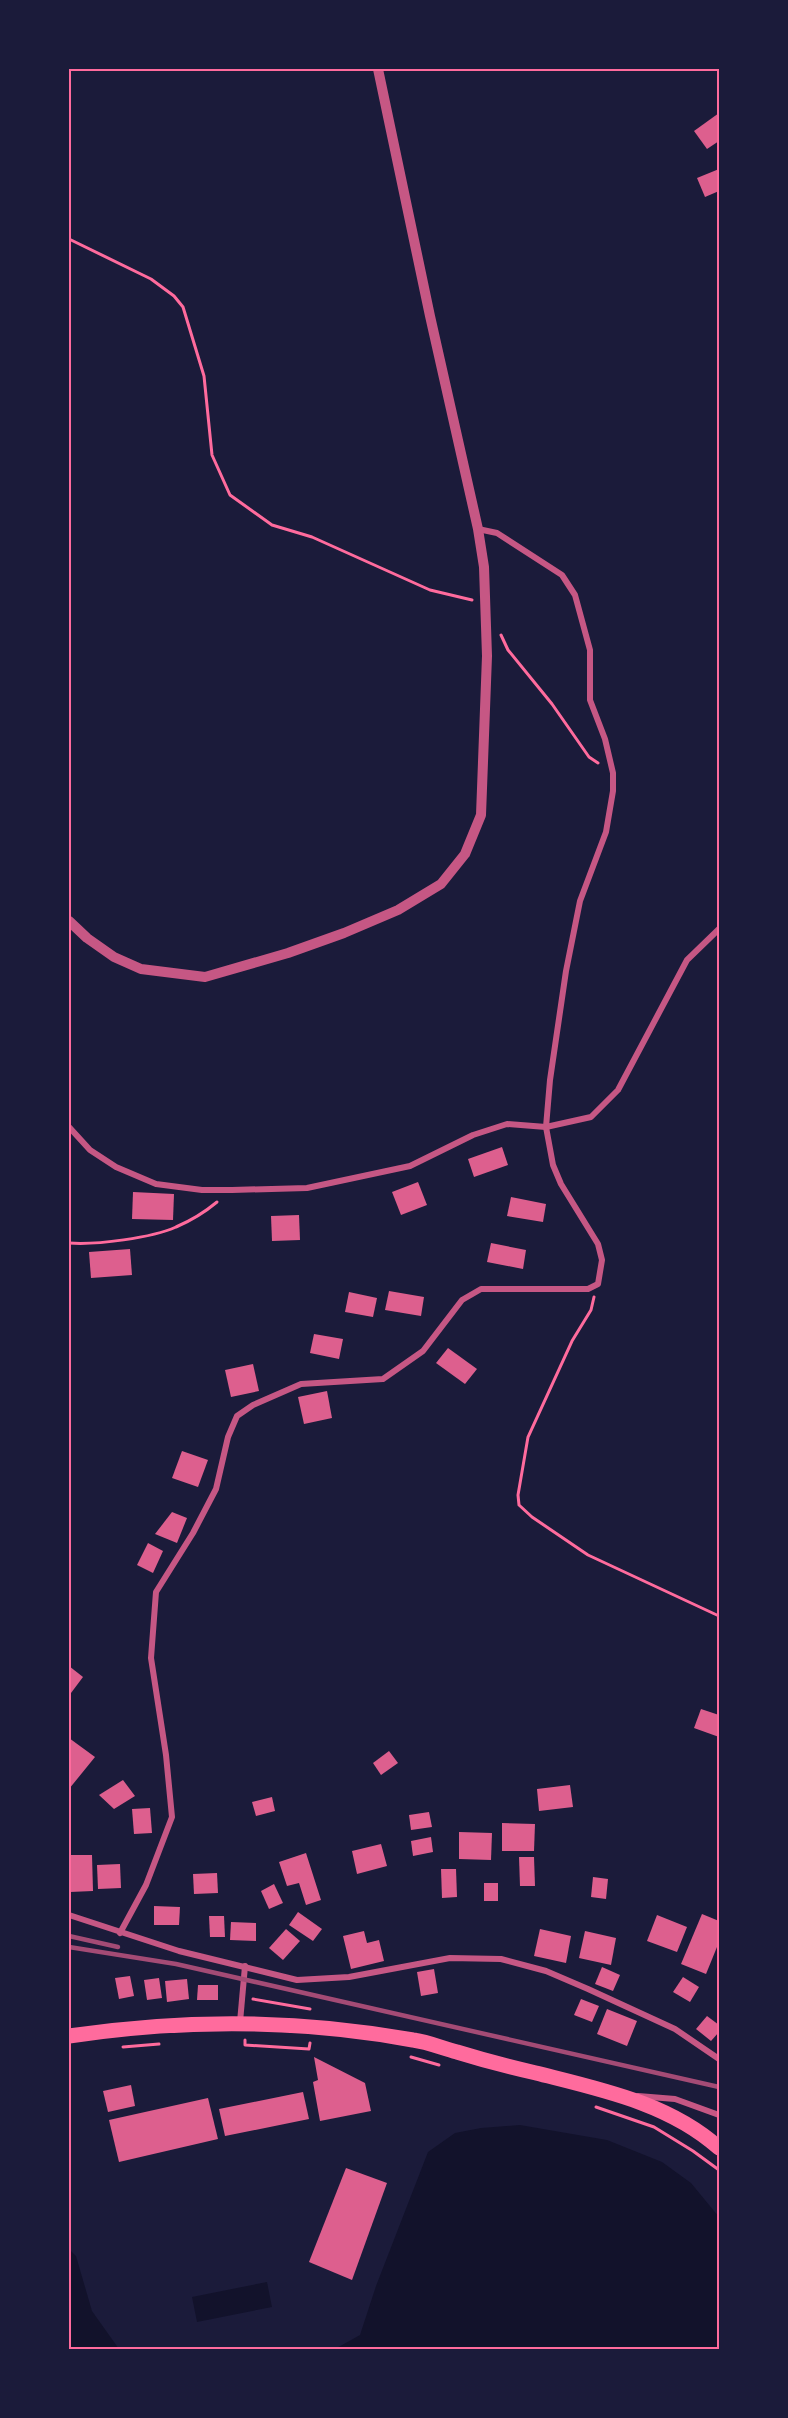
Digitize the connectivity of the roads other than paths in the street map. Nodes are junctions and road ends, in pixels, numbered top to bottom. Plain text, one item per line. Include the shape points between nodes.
1 (378, 69) edge
2 (478, 529) junction
3 (69, 921) edge
4 (719, 929) edge
5 (69, 1127) edge
6 (546, 1127) junction
7 (70, 1914) edge
8 (120, 1933) junction
9 (245, 1966) junction
10 (241, 2029) junction
11 (69, 2036) edge
12 (719, 2047) edge
13 (717, 2057) edge
14 (620, 2095) junction
15 (719, 2115) edge
16 (719, 2148) edge

1 - 2 street
2 - 3 street via 484,567 487,656 481,815 465,854 441,884 398,910 344,933 205,977 141,969 114,957
2 - 6 street via 497,533 562,576 575,595 590,650 590,700 613,773 606,832 580,901 566,971
4 - 6 street via 687,960 618,1090 591,1117
5 - 6 street via 90,1150 116,1167 156,1184 202,1190 307,1188 410,1166 473,1135 507,1124
6 - 8 street via 561,1184 598,1244 602,1260 598,1284 588,1289 481,1289 462,1300 423,1351 383,1379 301,1384 237,1416 216,1489 156,1592 151,1658 172,1817 146,1885
7 - 8 street
8 - 9 street
9 - 10 street
9 - 13 street via 297,1980 349,1977 450,1958 501,1959 546,1971 588,1989 675,2029
10 - 11 highway via 175,2024
10 - 14 highway via 345,2031 415,2040
12 - 13 street
14 - 15 street via 675,2099
14 - 16 highway via 676,2119

